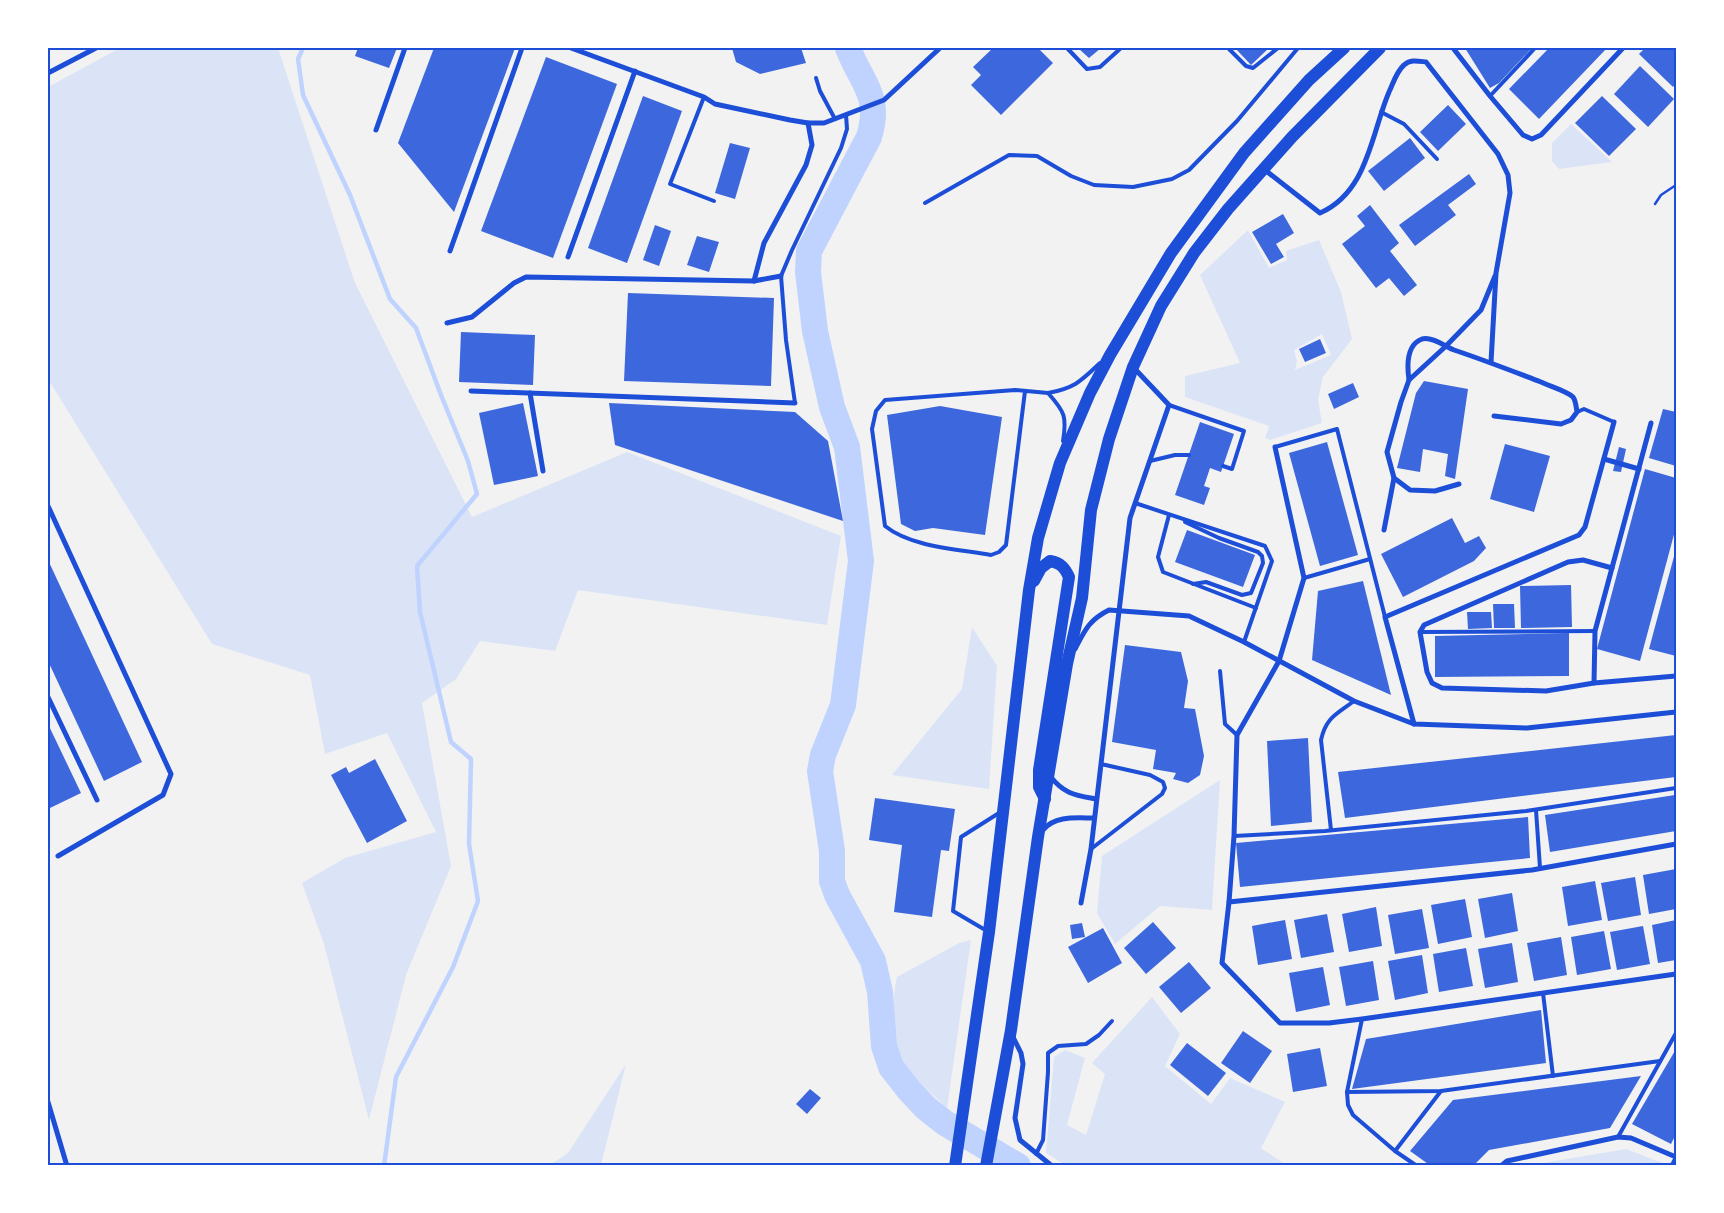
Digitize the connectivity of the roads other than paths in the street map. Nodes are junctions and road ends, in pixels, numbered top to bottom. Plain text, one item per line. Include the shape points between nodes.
1 (96, 48) edge
2 (405, 48) edge
3 (522, 48) edge
4 (571, 48) edge
5 (940, 48) edge
6 (1067, 48) edge
7 (1121, 48) edge
8 (1229, 48) edge
9 (1278, 48) edge
10 (1298, 48) edge
11 (1344, 48) edge
12 (1380, 48) edge
13 (1453, 48) edge
14 (1536, 48) edge
15 (1623, 48) edge
16 (635, 71) junction
17 (48, 73) edge
18 (816, 78) dead end
19 (1490, 96) junction
20 (704, 97) junction
21 (1381, 112) junction
22 (846, 115) junction
23 (835, 119) junction
24 (808, 123) junction
25 (376, 130) dead end
26 (1436, 159) dead end
27 (1263, 168) junction
28 (714, 201) dead end
29 (925, 203) dead end
30 (450, 251) dead end
31 (568, 257) dead end
32 (1496, 273) junction
33 (781, 276) junction
34 (754, 281) junction
35 (447, 323) dead end
36 (1445, 347) junction
37 (1110, 355) junction
38 (1491, 362) junction
39 (1133, 367) junction
40 (1409, 380) junction
41 (471, 391) dead end
42 (1025, 391) junction
43 (530, 393) junction
44 (1048, 393) junction
45 (795, 403) joint
46 (1169, 405) junction
47 (1577, 412) junction
48 (1494, 416) dead end
49 (1614, 422) joint
50 (1651, 423) dead end
51 (1275, 447) joint
52 (1189, 455) dead end
53 (1604, 459) junction
54 (1150, 461) junction
55 (1060, 463) junction
56 (1224, 466) dead end
57 (1639, 469) junction
58 (543, 471) dead end
59 (1394, 478) junction
60 (1459, 484) dead end
61 (1135, 503) junction
62 (48, 506) edge
63 (1169, 515) junction
64 (1384, 530) dead end
65 (1370, 559) junction
66 (1612, 568) junction
67 (1304, 578) junction
68 (1193, 584) junction
69 (1029, 590) junction
70 (1256, 608) junction
71 (1118, 611) junction
72 (1385, 617) junction
73 (1595, 630) junction
74 (1420, 632) junction
75 (1244, 642) junction
76 (1279, 661) junction
77 (1067, 664) junction
78 (1220, 671) dead end
79 (1676, 676) edge
80 (1594, 683) junction
81 (48, 697) edge
82 (1354, 701) junction
83 (1676, 712) edge
84 (1414, 724) junction
85 (1237, 734) junction
86 (1101, 764) junction
87 (1050, 775) junction
88 (1676, 788) edge
89 (1045, 799) junction
90 (98, 800) dead end
91 (1096, 800) junction
92 (1004, 810) junction
93 (1536, 810) junction
94 (1094, 818) junction
95 (1331, 830) junction
96 (1234, 836) junction
97 (1038, 837) junction
98 (1676, 844) edge
99 (1091, 849) junction
100 (58, 856) dead end
101 (1540, 868) junction
102 (1229, 902) junction
103 (1082, 903) dead end
104 (989, 932) junction
105 (1676, 974) edge
106 (1543, 993) junction
107 (1362, 1019) junction
108 (1112, 1021) dead end
109 (1010, 1030) junction
110 (1676, 1033) edge
111 (1660, 1062) junction
112 (1553, 1076) junction
113 (1441, 1091) junction
114 (1347, 1092) junction
115 (48, 1102) edge
116 (1618, 1136) junction
117 (1395, 1151) junction
118 (1036, 1154) junction
119 (1676, 1157) edge
120 (956, 1162) edge
121 (67, 1166) edge
122 (986, 1166) edge
123 (1052, 1166) edge
124 (1417, 1166) edge
125 (1501, 1166) edge
126 (1672, 1166) edge

1 - 17 street
2 - 25 street
3 - 30 street
4 - 16 street
5 - 22 street via 884,100
6 - 7 lane via 1087,69 1100,67
8 - 9 lane via 1246,66 1253,68
10 - 29 lane via 1237,121 1189,170 1172,179 1133,187 1094,185 1037,156 1009,155
11 - 37 main road via 1309,80 1244,153 1171,253
12 - 27 main road
13 - 19 street
14 - 19 lane
15 - 19 street via 1541,135 1532,139 1523,135
16 - 20 street
16 - 31 street
18 - 23 lane
20 - 24 street via 715,104
20 - 28 lane via 670,184
21 - 26 lane via 1404,124
21 - 27 street via 1369,155 1345,196 1330,209 1320,213
21 - 32 street via 1404,65 1414,60 1426,62 1498,154 1508,174 1510,193
22 - 23 street
22 - 33 lane via 847,129 841,148
23 - 24 street
24 - 34 street via 812,145 806,165 764,243
27 - 39 main road via 1194,253 1161,306
32 - 36 street via 1481,310
32 - 38 street
33 - 34 street
33 - 45 lane
34 - 35 street via 526,277 472,317
36 - 38 street
36 - 40 street
36 - 40 street via 1430,339 1422,339 1416,344 1407,365
37 - 44 lane via 1079,382 1067,389
37 - 55 main road
38 - 47 street via 1572,397
39 - 46 street
39 - 77 main road via 1109,439 1091,510 1082,598
40 - 59 street via 1387,452
41 - 43 street
42 - 42 lane via 885,400 876,411 872,429 885,526 911,541 990,555 1006,545
42 - 44 lane
43 - 45 street
43 - 58 street
44 - 55 lane via 1061,407 1066,423
46 - 54 street
46 - 56 lane via 1244,431 1232,469
47 - 48 street via 1571,420 1561,424
47 - 49 lane via 1584,410
49 - 53 street
50 - 57 street
51 - 65 lane via 1337,429
51 - 67 street
52 - 54 lane
53 - 57 street
53 - 72 street via 1586,527 1579,535
54 - 61 street
55 - 69 main road via 1038,538
57 - 66 street
59 - 60 street via 1410,490 1435,491
59 - 64 street
61 - 63 lane
61 - 71 street via 1130,518
62 - 100 street via 171,774 163,795
63 - 68 lane via 1158,557 1163,572
63 - 68 lane via 1262,556 1264,563 1251,593 1242,595 1206,582
63 - 70 lane via 1265,546 1272,561
65 - 67 lane
65 - 72 lane
66 - 73 street
66 - 74 street via 1583,560 1568,562 1432,620
67 - 76 street
68 - 70 lane
69 - 89 main road via 1042,568 1050,562 1058,563 1070,577 1039,770 1039,787
69 - 92 main road
70 - 75 lane
71 - 75 street via 1189,616
71 - 77 street via 1109,610 1088,624
71 - 86 street
72 - 84 street
73 - 74 lane
73 - 80 street
74 - 80 street via 1427,672 1432,683 1442,688 1546,691
75 - 76 street
76 - 82 street
76 - 85 street
77 - 87 main road
78 - 85 lane via 1226,724
79 - 80 street
81 - 90 street
82 - 84 street
82 - 95 lane via 1324,726 1321,740
83 - 84 street via 1527,728
85 - 96 street
86 - 91 street
86 - 99 lane via 1150,775 1163,782 1165,788 1162,794
87 - 89 main road
87 - 91 street via 1065,790
88 - 93 lane
89 - 97 main road
91 - 94 street
92 - 104 main road
92 - 104 lane via 961,837 953,911
93 - 95 lane
93 - 101 lane
94 - 97 street via 1064,818 1048,825
94 - 99 street
95 - 96 lane
96 - 102 street
97 - 109 main road
98 - 101 street
99 - 103 street
101 - 102 street
102 - 107 street via 1222,964 1280,1023
104 - 120 main road
105 - 106 street
106 - 107 street
106 - 112 lane
107 - 114 lane
108 - 118 lane via 1086,1044 1058,1046 1048,1053 1043,1140
109 - 118 street via 1023,1064 1015,1118 1020,1140
109 - 122 main road
110 - 111 lane
111 - 112 lane
111 - 116 lane
112 - 113 lane
113 - 114 lane
113 - 117 lane
114 - 117 lane via 1353,1115
115 - 121 street
116 - 119 street
116 - 125 street via 1507,1161
117 - 124 lane
118 - 123 street
119 - 126 street

